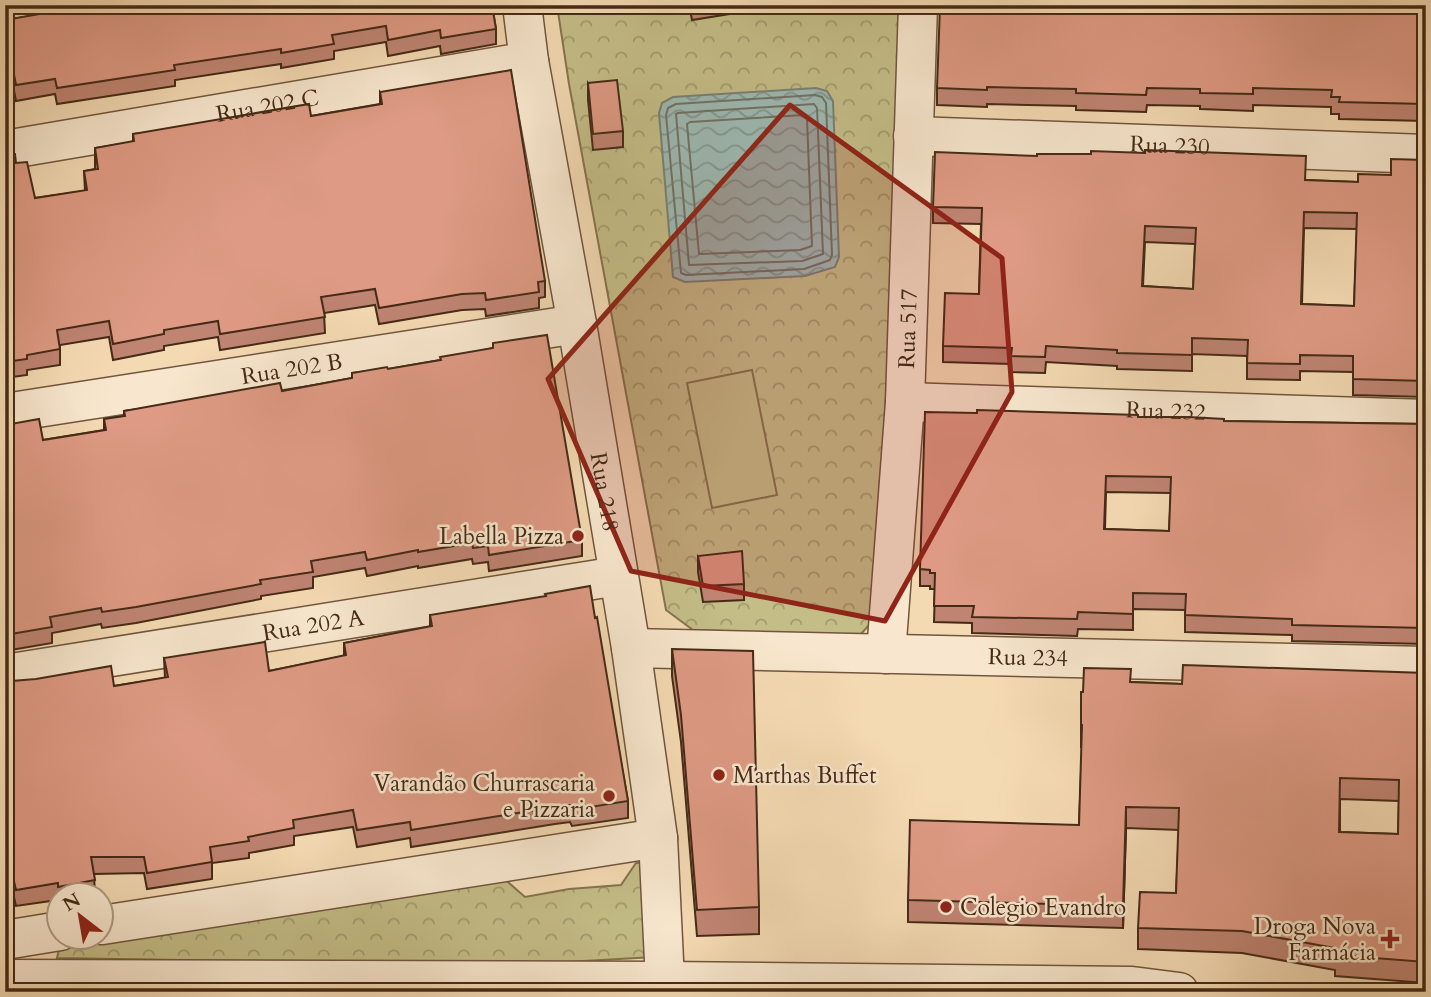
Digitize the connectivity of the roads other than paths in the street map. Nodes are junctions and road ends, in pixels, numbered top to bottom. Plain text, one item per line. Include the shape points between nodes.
1 (522, 5) edge
2 (918, 5) edge
3 (529, 61) junction
4 (913, 136) junction
5 (5, 150) edge
6 (1426, 154) edge
7 (577, 324) junction
8 (905, 402) junction
9 (5, 413) edge
10 (1426, 419) edge
11 (618, 576) junction
12 (631, 648) junction
13 (886, 654) junction
14 (1426, 666) edge
15 (5, 674) edge
16 (658, 838) junction
17 (116, 923) edge
18 (46, 933) edge
19 (5, 940) edge
20 (5, 979) edge
21 (666, 981) junction
22 (1179, 992) edge

1 - 3 street, Rua 218
2 - 4 street, Rua 517
3 - 5 street, Rua 202 C
3 - 7 street, Rua 218
4 - 6 street, Rua 230
4 - 8 street, Rua 517
7 - 9 street, Rua 202 B
7 - 11 street, Rua 218
8 - 10 street, Rua 232
8 - 13 street, Rua 517
11 - 12 street, Rua 218
11 - 15 street, Rua 202 A
12 - 13 street, Rua 234
12 - 16 street, Rua 218
13 - 14 street, Rua 234
16 - 17 street
16 - 21 street, Rua 218
18 - 19 street
20 - 21 street
21 - 22 street via 1132,986

